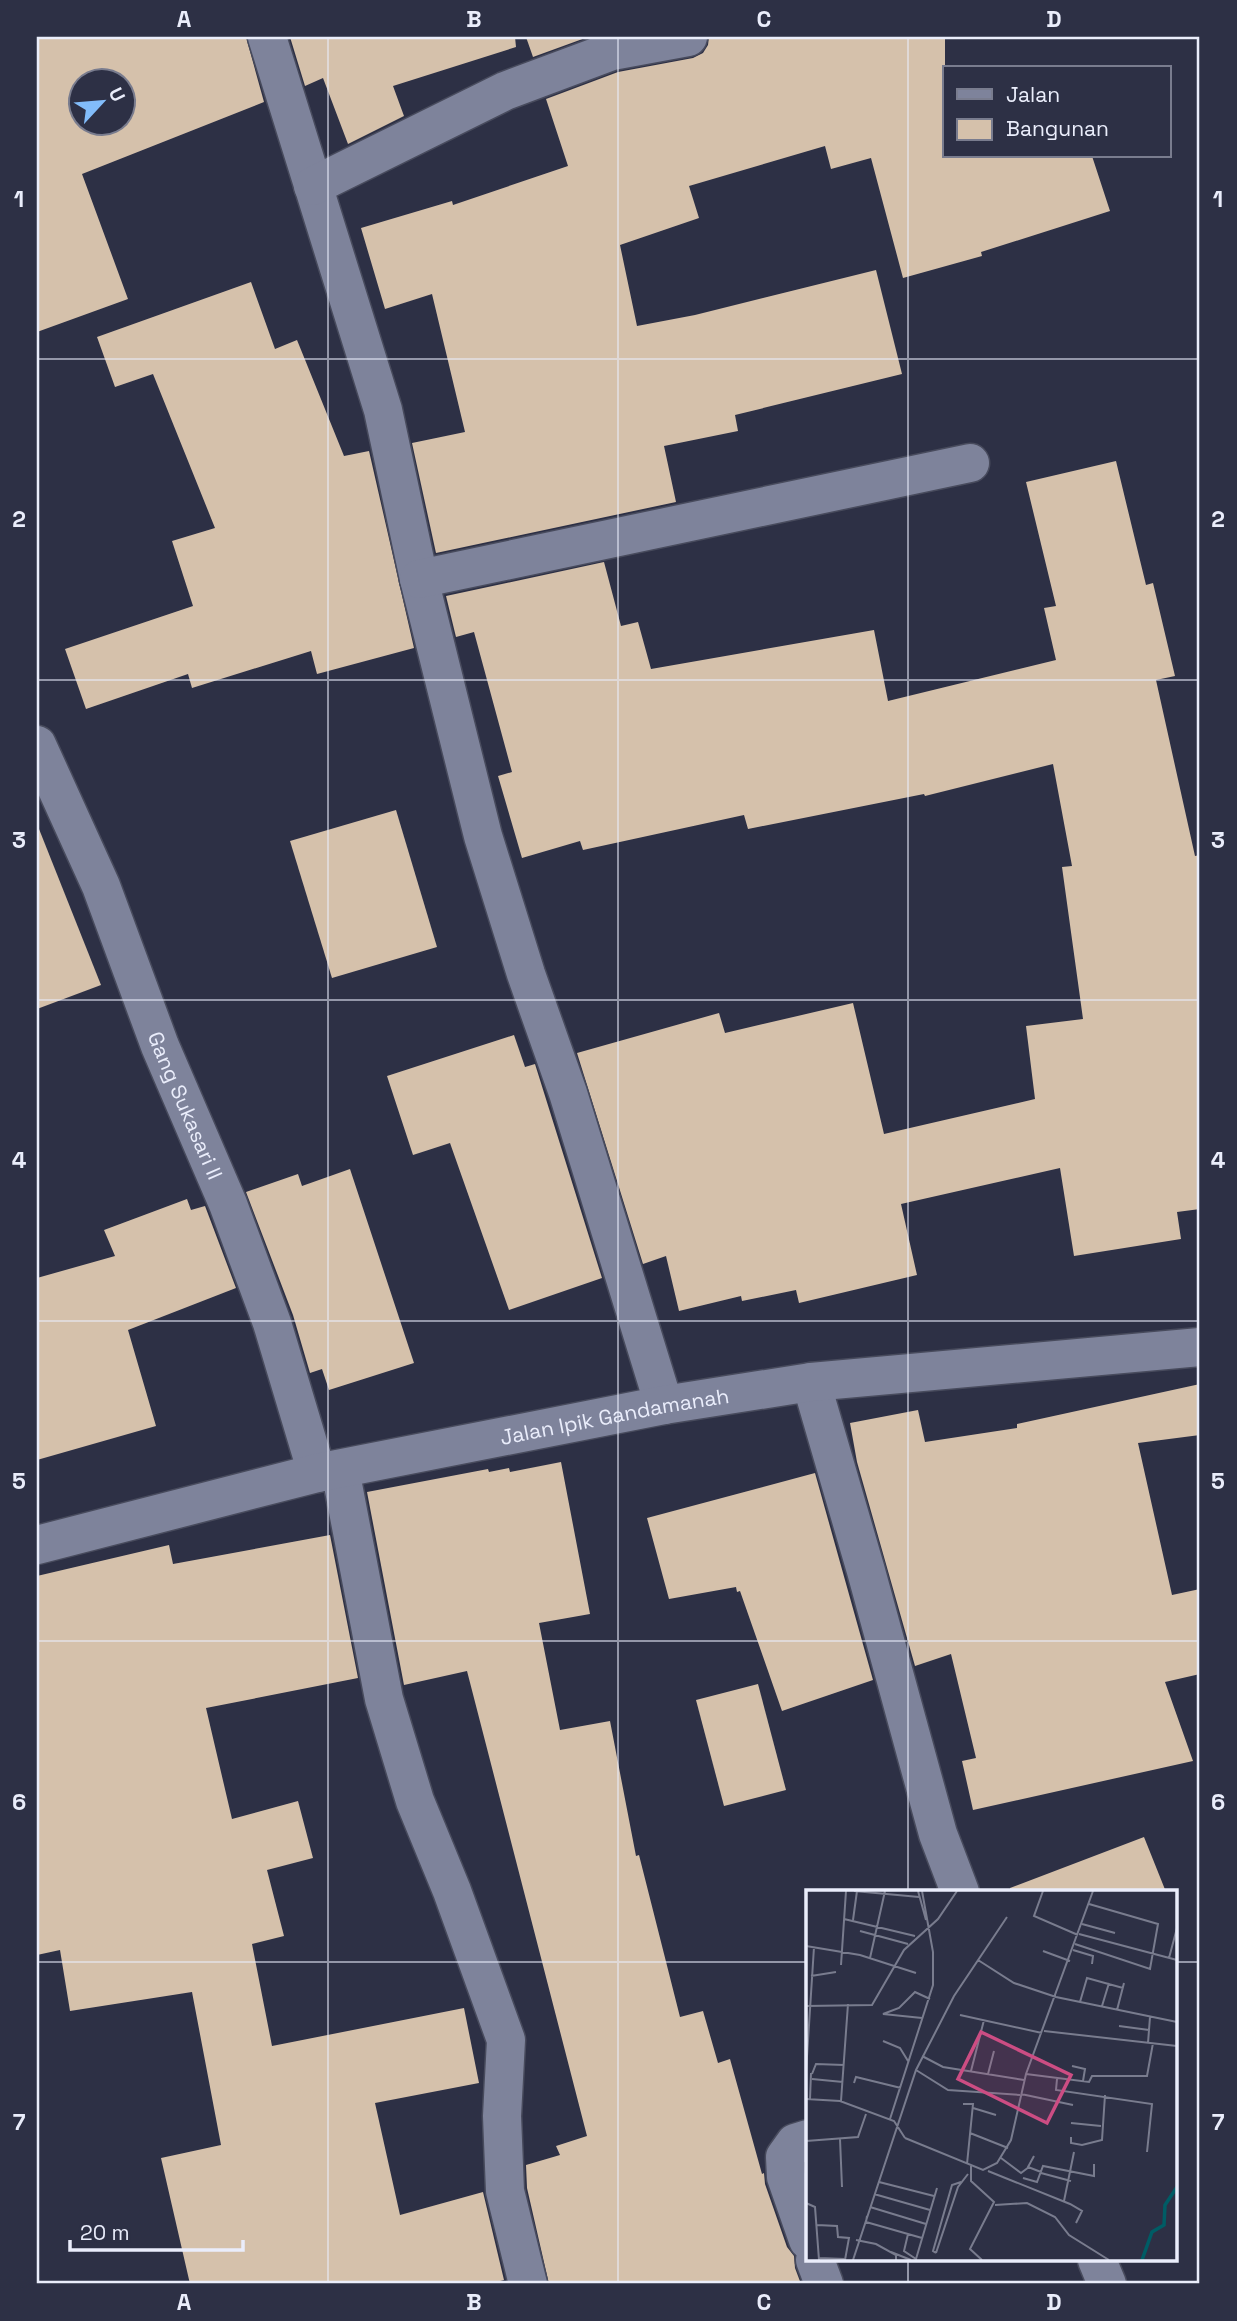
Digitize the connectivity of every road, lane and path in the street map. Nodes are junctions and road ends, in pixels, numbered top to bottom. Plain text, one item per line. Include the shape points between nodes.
1 (267, 37) edge
2 (688, 37) edge
3 (611, 44) edge
4 (313, 186) junction
5 (970, 463) dead end
6 (419, 579) junction
7 (37, 746) edge
8 (1200, 1347) edge
9 (811, 1382) junction
10 (664, 1405) junction
11 (328, 1471) junction
12 (37, 1545) edge
13 (959, 1890) edge
14 (806, 2140) edge
15 (806, 2234) edge
16 (816, 2262) edge
17 (1098, 2262) edge
18 (528, 2284) edge
19 (824, 2284) edge
20 (1107, 2284) edge

1 - 4 street
2 - 3 street
3 - 4 street
4 - 6 street via 383,410
5 - 6 street
6 - 10 street via 483,836
7 - 11 street, Gang Sukasari II via 101,886
8 - 9 street, Jalan Ipik Gandamanah
9 - 10 street, Jalan Ipik Gandamanah
9 - 13 street via 938,1834
10 - 11 street, Jalan Ipik Gandamanah
11 - 12 street, Jalan Ipik Gandamanah
11 - 18 street, Gang Sukasari II via 384,1699 415,1801 506,2040 505,2191
14 - 15 street via 795,2143 785,2157 786,2177
16 - 19 street
17 - 20 street

